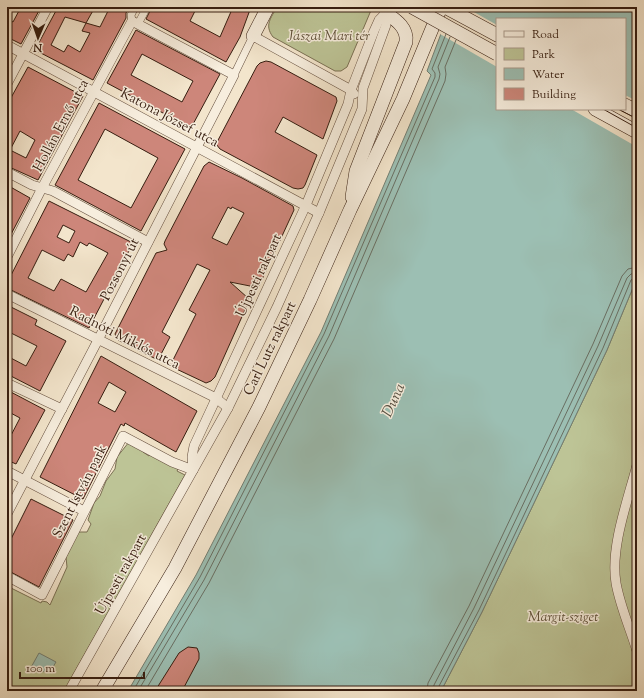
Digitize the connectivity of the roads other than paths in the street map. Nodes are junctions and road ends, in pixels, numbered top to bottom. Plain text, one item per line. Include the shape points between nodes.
1 (48, 7) edge
2 (135, 7) edge
3 (147, 7) edge
4 (268, 7) edge
5 (412, 7) edge
6 (441, 7) edge
7 (446, 7) edge
8 (388, 10) edge
9 (135, 23) junction
10 (496, 34) edge
11 (253, 36) junction
12 (7, 46) edge
13 (496, 53) edge
14 (23, 54) junction
15 (234, 75) junction
16 (7, 84) edge
17 (351, 90) junction
18 (94, 92) junction
19 (626, 106) edge
20 (362, 109) junction
21 (597, 110) edge
22 (637, 111) edge
23 (637, 132) edge
24 (197, 147) junction
25 (7, 172) edge
26 (42, 188) junction
27 (306, 205) junction
28 (350, 210) junction
29 (319, 213) junction
30 (148, 242) junction
31 (7, 257) edge
32 (7, 294) edge
33 (98, 340) junction
34 (7, 382) edge
35 (216, 398) junction
36 (228, 408) junction
37 (62, 409) junction
38 (637, 465) edge
39 (193, 470) junction
40 (7, 471) edge
41 (25, 480) junction
42 (84, 511) junction
43 (7, 514) edge
44 (7, 576) edge
45 (637, 650) edge
46 (70, 691) edge
47 (102, 691) edge

1 - 14 street
2 - 9 street, Hollán Ernő utca via 131,15
3 - 9 street, Hollán Ernő utca
4 - 11 main road
5 - 13 main road, bridge
6 - 28 main road, Carl Lutz rakpart via 403,99
7 - 10 main road
8 - 17 street via 379,20
8 - 20 street via 386,25 363,88
8 - 28 main road via 404,28 406,42 356,171
9 - 15 street
9 - 18 street, Hollán Ernő utca
11 - 15 street, Pozsonyi út
11 - 17 street
12 - 14 street, Katona József utca
14 - 16 street
14 - 18 street, Katona József utca
15 - 24 street, Pozsonyi út
17 - 20 street
17 - 27 street, Újpesti rakpart via 348,104
18 - 24 street, Katona József utca
18 - 26 street, Hollán Ernő utca
19 - 22 main road
20 - 29 street, Újpesti rakpart
21 - 23 main road
24 - 27 street, Katona József utca
24 - 30 street, Pozsonyi út
25 - 26 street
26 - 30 street via 53,191
26 - 31 street, Hollán Ernő utca
27 - 29 street, Katona József utca
27 - 35 street, Újpesti rakpart
28 - 47 main road, Carl Lutz rakpart via 310,300 224,475 174,568
29 - 36 street, Újpesti rakpart
30 - 33 street, Pozsonyi út
32 - 33 street, Radnóti Miklós utca
33 - 35 street, Radnóti Miklós utca
33 - 37 street, Pozsonyi út
34 - 37 street
35 - 36 street, Radnóti Miklós utca
35 - 39 street, Újpesti rakpart via 192,451
36 - 39 street, Újpesti rakpart
37 - 41 street, Pozsonyi út
38 - 45 street via 614,564 620,601
39 - 42 street, Szent István park via 123,436
39 - 46 street, Újpesti rakpart
40 - 41 street
41 - 42 street
41 - 43 street, Pozsonyi út
42 - 44 street, Szent István park via 42,595

